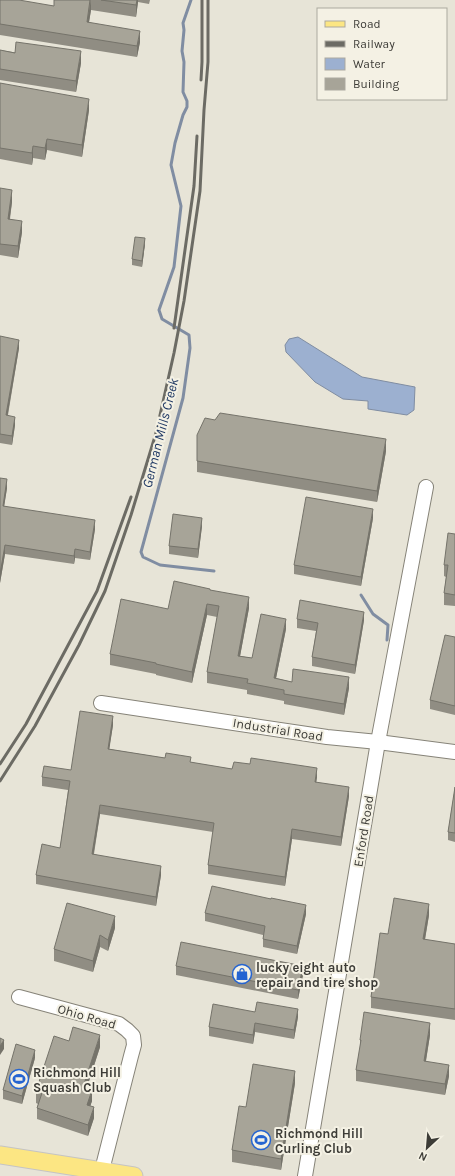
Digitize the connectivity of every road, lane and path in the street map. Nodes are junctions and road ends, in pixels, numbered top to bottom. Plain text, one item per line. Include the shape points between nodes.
1 (426, 487) dead end
2 (101, 702) dead end
3 (378, 742) junction
4 (455, 752) edge
5 (19, 997) dead end
6 (0, 1155) edge
7 (102, 1170) junction
8 (134, 1176) edge
9 (305, 1176) edge

1 - 3 street, Enford Road
2 - 3 street, Industrial Road via 328,737
3 - 4 street, Industrial Road
3 - 9 street, Enford Road
5 - 7 street, Ohio Road via 119,1024 133,1036 134,1045
6 - 7 main road
7 - 8 main road

